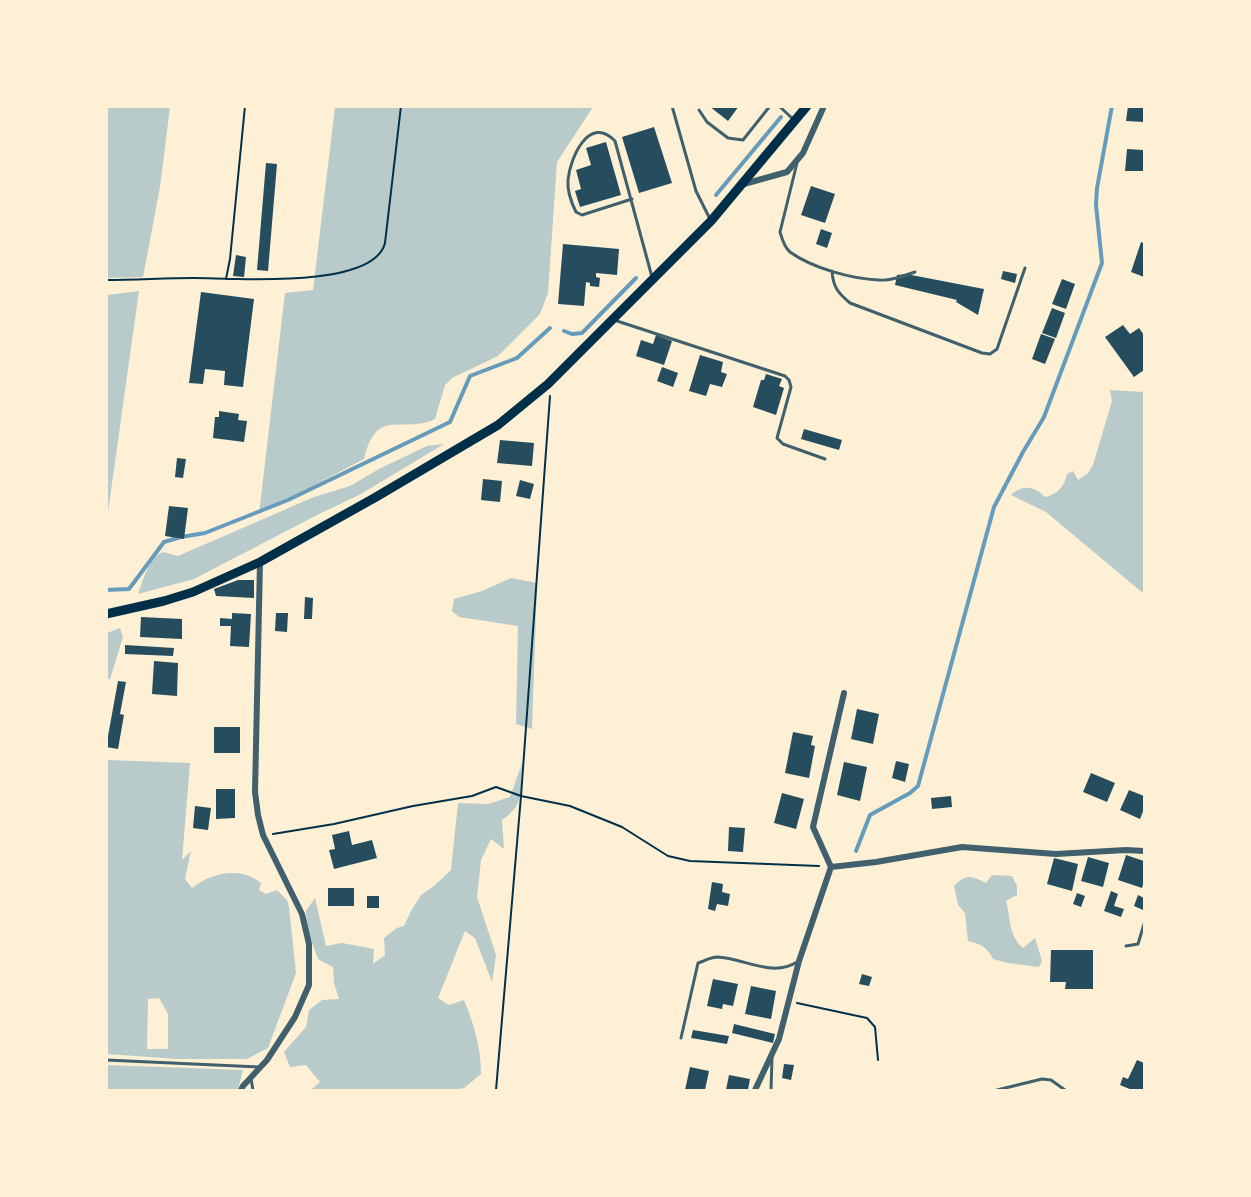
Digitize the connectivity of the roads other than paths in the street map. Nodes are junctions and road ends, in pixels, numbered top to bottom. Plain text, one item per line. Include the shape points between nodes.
1 (672, 106) edge
2 (770, 106) edge
3 (780, 106) edge
4 (807, 106) edge
5 (824, 106) edge
6 (699, 110) dead end
7 (796, 121) junction
8 (799, 158) junction
9 (744, 184) junction
10 (632, 199) junction
11 (711, 220) junction
12 (1025, 268) dead end
13 (832, 271) junction
14 (915, 272) dead end
15 (652, 279) junction
16 (613, 319) junction
17 (825, 459) dead end
18 (260, 562) junction
19 (106, 614) edge
20 (844, 693) dead end
21 (1144, 851) edge
22 (831, 867) junction
23 (1144, 924) edge
24 (1126, 946) dead end
25 (799, 961) junction
26 (681, 1038) dead end
27 (772, 1056) junction
28 (106, 1060) edge
29 (260, 1067) junction
30 (251, 1077) junction
31 (241, 1090) edge
32 (253, 1090) edge
33 (755, 1090) edge
34 (771, 1090) edge
35 (997, 1090) edge
36 (1065, 1090) edge

1 - 11 lane via 696,191
2 - 6 lane via 743,140 728,138 707,122
3 - 7 lane
4 - 7 main road
5 - 8 street
7 - 9 main road
8 - 9 street via 787,172
8 - 13 lane via 780,232 789,251
9 - 11 main road
10 - 10 lane via 615,141 599,132 584,139 568,181 576,212 582,215
10 - 15 lane
11 - 15 main road
12 - 13 lane via 996,349 990,354 850,303 833,284
13 - 14 lane via 878,280
15 - 16 main road
16 - 17 lane via 785,376 791,387 777,438 783,444
16 - 18 main road via 548,384 480,437
18 - 19 main road via 193,592
18 - 29 street via 255,792 263,835 302,914 309,944 309,985 295,1017
20 - 22 street via 813,827
21 - 22 street via 1056,854 962,847
22 - 25 street
23 - 24 lane via 1138,944
25 - 26 lane via 786,969 715,957 698,963
25 - 27 street
27 - 33 street
27 - 34 lane
28 - 29 lane
29 - 30 street
30 - 31 street
30 - 32 lane
35 - 36 lane via 1042,1079

